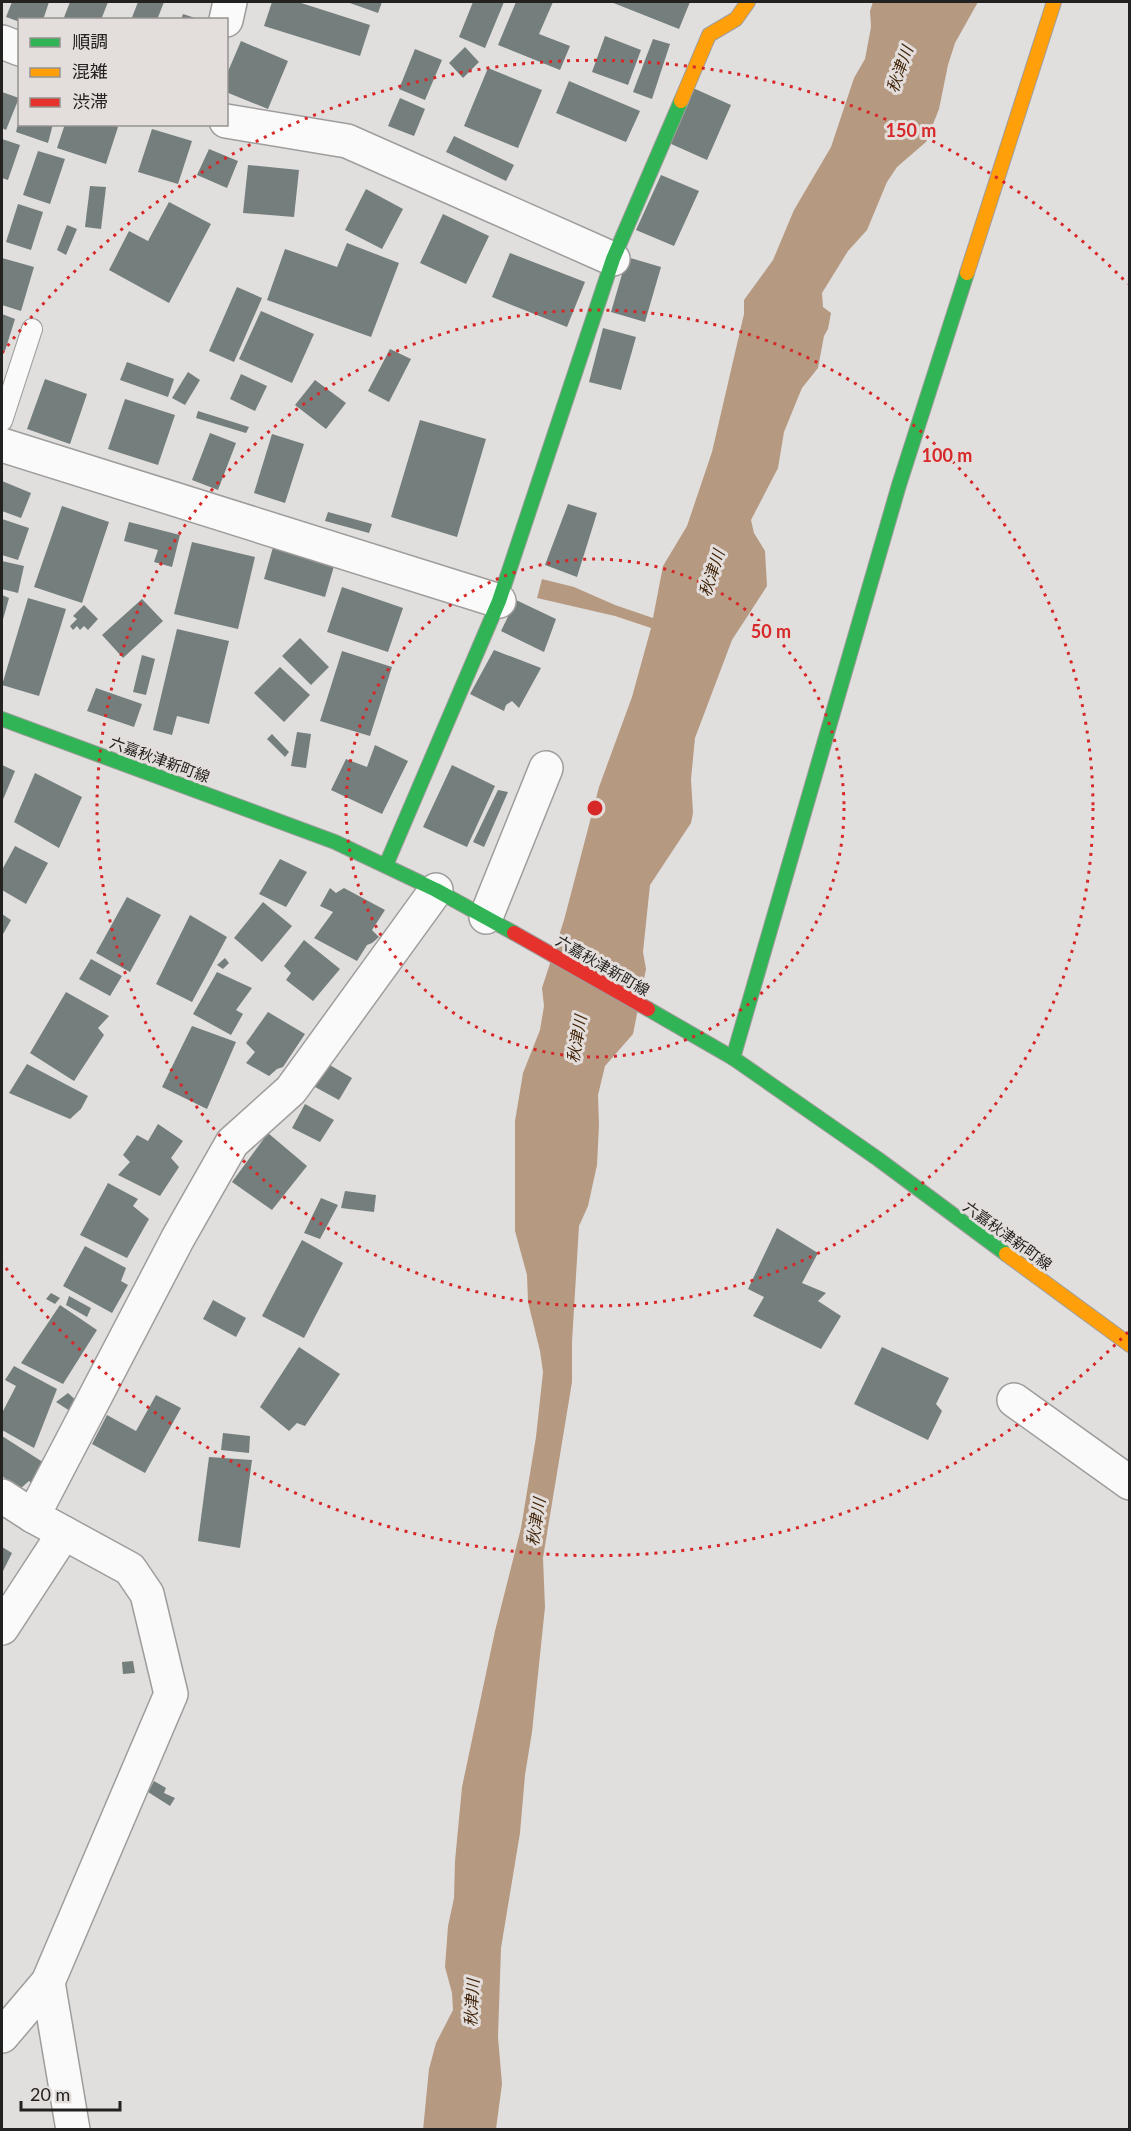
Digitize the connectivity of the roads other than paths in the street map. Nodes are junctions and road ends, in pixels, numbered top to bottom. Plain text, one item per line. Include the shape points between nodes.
1 (230, 2) edge
2 (748, 2) edge
3 (1054, 2) edge
4 (226, 18) edge
5 (2, 42) edge
6 (18, 48) edge
7 (228, 121) edge
8 (613, 259) junction
9 (32, 329) dead end
10 (2, 422) edge
11 (2, 445) edge
12 (499, 602) junction
13 (2, 719) edge
14 (546, 768) dead end
15 (386, 865) junction
16 (436, 890) junction
17 (486, 917) junction
18 (733, 1058) junction
19 (1130, 1345) edge
20 (1014, 1400) dead end
21 (1130, 1483) edge
22 (2, 1496) edge
23 (33, 1516) junction
24 (64, 1533) junction
25 (2, 1628) edge
26 (48, 1982) junction
27 (2, 2036) edge
28 (73, 2130) edge

1 - 4 street
2 - 8 street via 736,19 709,35
3 - 18 street via 899,485
5 - 6 street
7 - 8 street via 347,141
8 - 12 street
9 - 10 lane
11 - 12 street
12 - 15 street
13 - 15 street, 六嘉秋津新町線 via 335,842
14 - 17 street
15 - 16 street, 六嘉秋津新町線
16 - 17 street, 六嘉秋津新町線
16 - 23 street via 291,1090 232,1143
17 - 18 street, 六嘉秋津新町線
18 - 19 street, 六嘉秋津新町線
20 - 21 street
22 - 23 street
23 - 24 street
24 - 25 street
24 - 26 street via 130,1569 147,1594 171,1694
26 - 27 street
26 - 28 street

